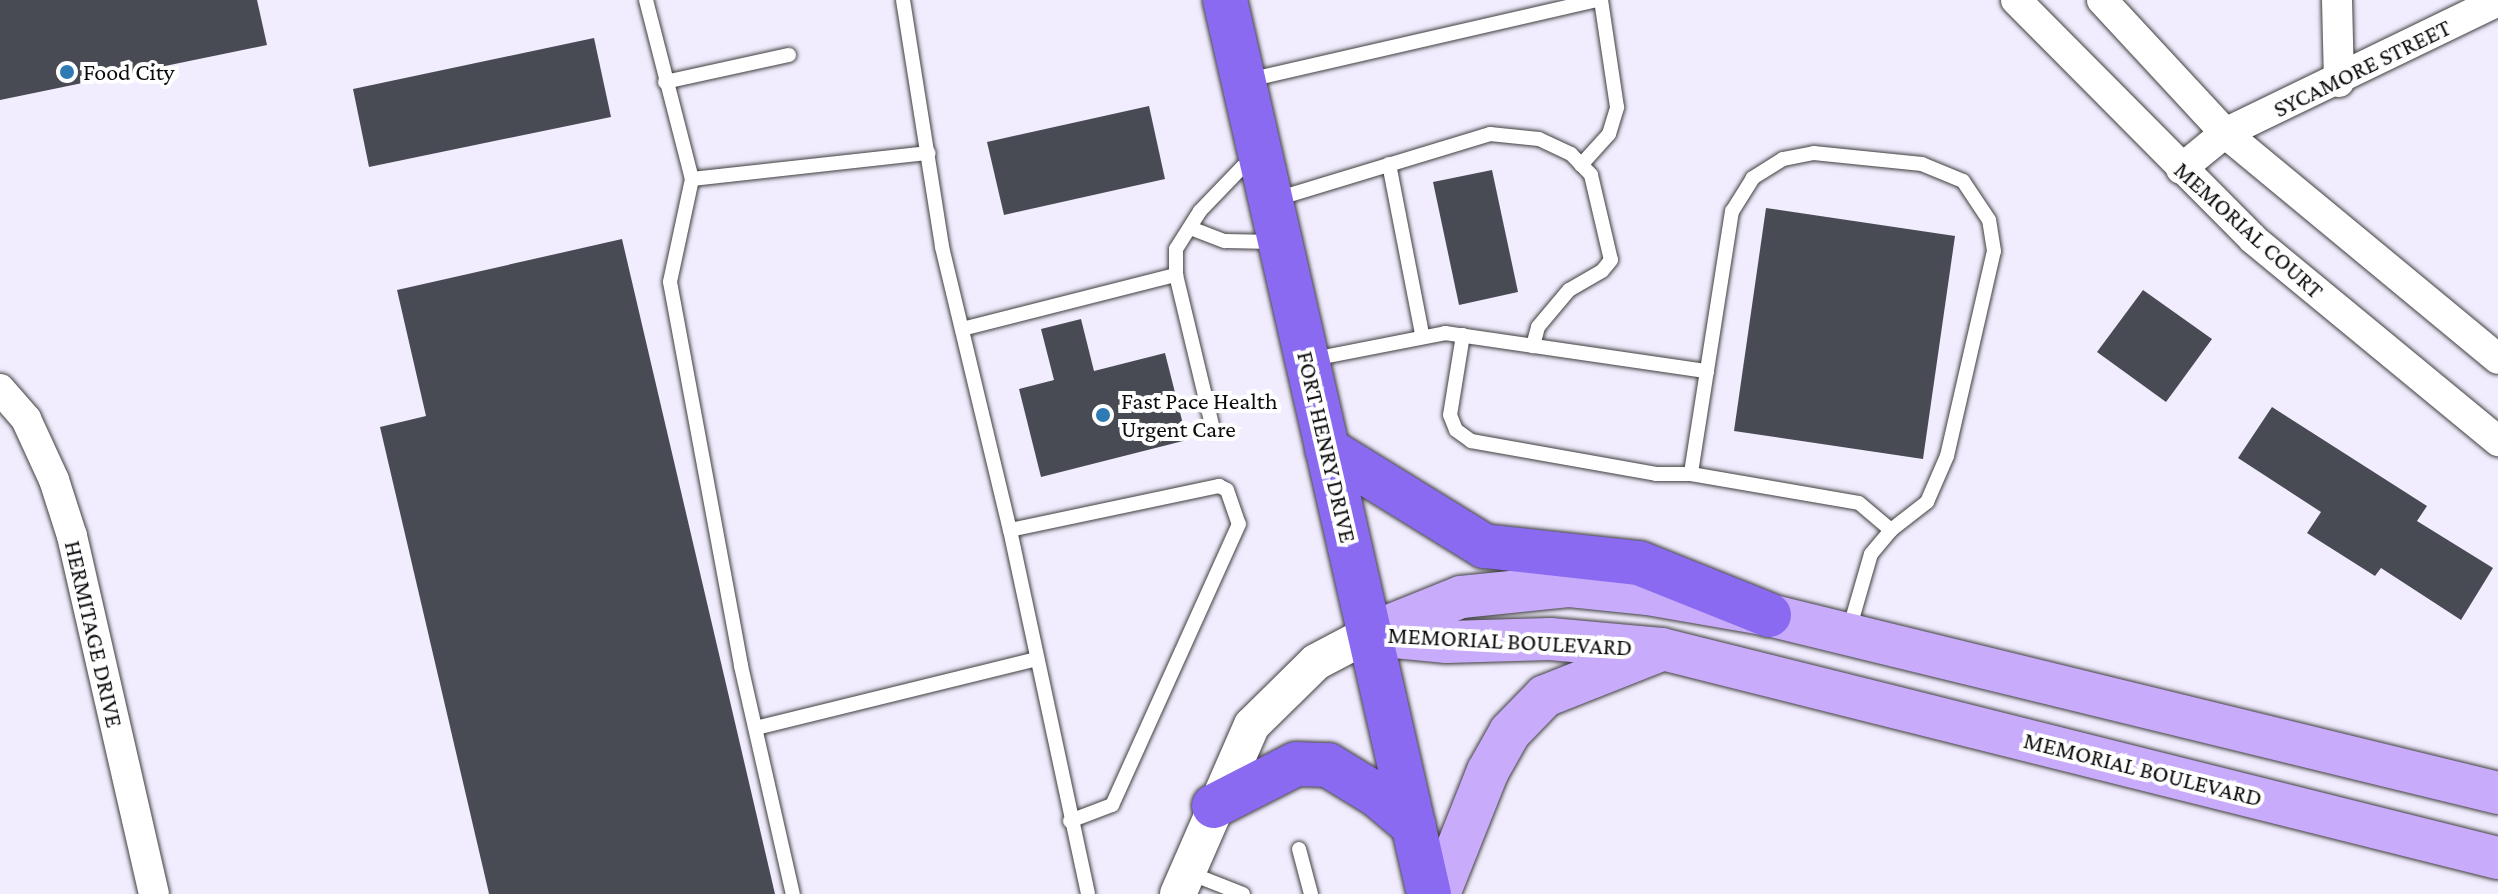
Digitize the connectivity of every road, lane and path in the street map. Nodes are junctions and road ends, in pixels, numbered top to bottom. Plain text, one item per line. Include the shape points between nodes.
1 (646, 0) edge
2 (903, 0) edge
3 (1225, 0) edge
4 (1599, 0) edge
5 (2016, 0) edge
6 (2102, 0) edge
7 (2337, 0) edge
8 (2498, 1) edge
9 (789, 55) dead end
10 (1243, 81) junction
11 (665, 82) junction
12 (2339, 82) junction
13 (2225, 133) junction
14 (1259, 148) junction
15 (929, 153) junction
16 (1389, 164) junction
17 (1581, 165) junction
18 (2181, 169) junction
19 (692, 179) junction
20 (1275, 221) junction
21 (1193, 229) junction
22 (1176, 275) junction
23 (962, 329) junction
24 (1422, 334) junction
25 (1463, 335) junction
26 (1533, 346) junction
27 (2498, 359) edge
28 (1307, 360) junction
29 (1707, 371) junction
30 (0, 389) edge
31 (1213, 429) dead end
32 (2498, 441) edge
33 (1327, 449) junction
34 (1691, 474) junction
35 (1010, 530) junction
36 (1891, 530) junction
37 (1769, 615) junction
38 (1369, 634) junction
39 (1847, 634) junction
40 (1662, 649) junction
41 (1037, 659) junction
42 (756, 728) junction
43 (2498, 793) edge
44 (1214, 806) junction
45 (1070, 821) junction
46 (1414, 826) junction
47 (1299, 849) dead end
48 (2498, 858) edge
49 (1182, 883) edge
50 (154, 894) edge
51 (793, 894) edge
52 (1088, 894) edge
53 (1243, 894) edge
54 (1311, 894) edge
55 (1429, 894) edge
56 (1439, 894) edge

1 - 11 lane
2 - 15 lane
3 - 10 main road, FORT HENRY DRIVE
4 - 10 lane
4 - 17 lane via 1617,107 1609,134
5 - 18 street, MEMORIAL COURT
6 - 13 street
7 - 12 street
8 - 12 street, SYCAMORE STREET
9 - 11 lane
10 - 14 main road, FORT HENRY DRIVE
11 - 19 lane
12 - 13 street, SYCAMORE STREET
13 - 18 street, SYCAMORE STREET
13 - 27 street
14 - 20 main road, FORT HENRY DRIVE
14 - 21 lane via 1200,211
15 - 19 lane
15 - 23 lane via 942,247
16 - 17 lane via 1490,134 1539,139
16 - 20 lane
16 - 24 lane
17 - 26 lane via 1591,175 1611,260 1569,290 1538,327
18 - 32 street, MEMORIAL COURT via 2253,239
19 - 42 lane via 670,282
20 - 21 lane via 1225,241
20 - 28 main road, FORT HENRY DRIVE
21 - 22 lane via 1176,249
22 - 23 lane
22 - 31 lane
23 - 35 lane
24 - 25 lane
24 - 28 lane
25 - 26 lane
25 - 34 lane via 1450,415 1456,430 1471,441 1656,474
26 - 29 lane
28 - 33 main road, FORT HENRY DRIVE
29 - 34 lane
29 - 36 lane via 1732,211 1753,178 1783,159 1814,153 1922,164 1963,181 1989,220 1994,251 1985,300 1947,456 1927,502
30 - 50 street, HERMITAGE DRIVE via 26,419 72,536
33 - 37 main road via 1484,546 1639,563
33 - 38 main road, FORT HENRY DRIVE
34 - 36 lane via 1859,503
35 - 41 lane
35 - 45 lane via 1219,486 1227,490 1239,524 1112,805
36 - 39 lane via 1871,554
37 - 38 main road, MEMORIAL BOULEVARD via 1570,586 1461,597
37 - 39 main road, MEMORIAL BOULEVARD
38 - 40 main road, MEMORIAL BOULEVARD via 1447,642 1550,639
38 - 44 street via 1316,662 1252,725
38 - 46 main road, FORT HENRY DRIVE
39 - 43 main road, MEMORIAL BOULEVARD
40 - 48 main road, MEMORIAL BOULEVARD
40 - 56 main road via 1545,696 1510,732 1488,771
41 - 42 lane
41 - 45 lane
42 - 51 lane
44 - 46 main road via 1283,769 1328,765
44 - 49 street
45 - 52 lane
46 - 55 main road, FORT HENRY DRIVE
47 - 54 lane
49 - 53 lane

